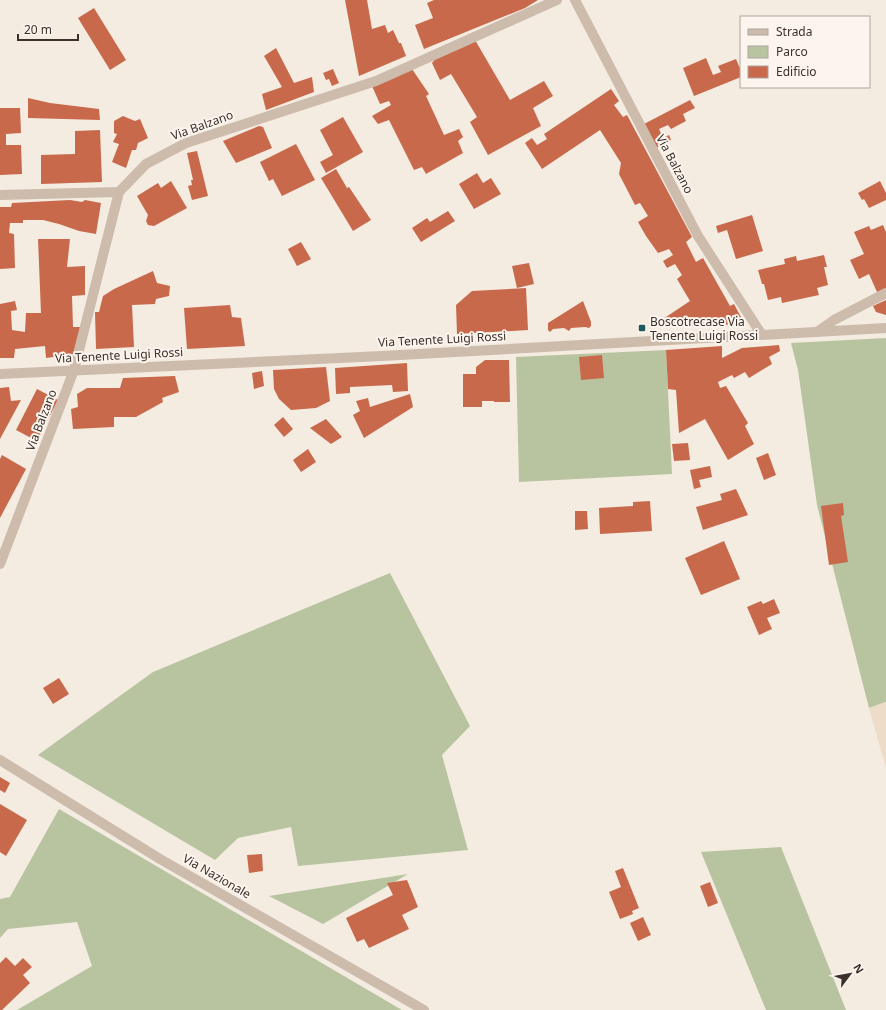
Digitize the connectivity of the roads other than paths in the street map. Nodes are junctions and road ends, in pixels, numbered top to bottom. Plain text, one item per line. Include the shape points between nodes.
1 (557, 0) edge
2 (575, 0) edge
3 (119, 192) junction
4 (0, 195) edge
5 (886, 293) edge
6 (886, 328) edge
7 (817, 332) junction
8 (762, 335) junction
9 (74, 370) junction
10 (0, 374) edge
11 (0, 564) edge
12 (0, 760) edge
13 (424, 1010) edge

1 - 3 street, Via Balzano via 376,81 186,143 146,164
2 - 8 street, Via Balzano via 698,236
3 - 4 street
3 - 9 street, Via Balzano
5 - 7 street via 834,320
6 - 7 street, Via Tenente Luigi Rossi
7 - 8 street, Via Tenente Luigi Rossi
8 - 9 street, Via Tenente Luigi Rossi
9 - 10 street, Via Tenente Luigi Rossi
9 - 11 street, Via Balzano
12 - 13 street, Via Nazionale via 160,859

